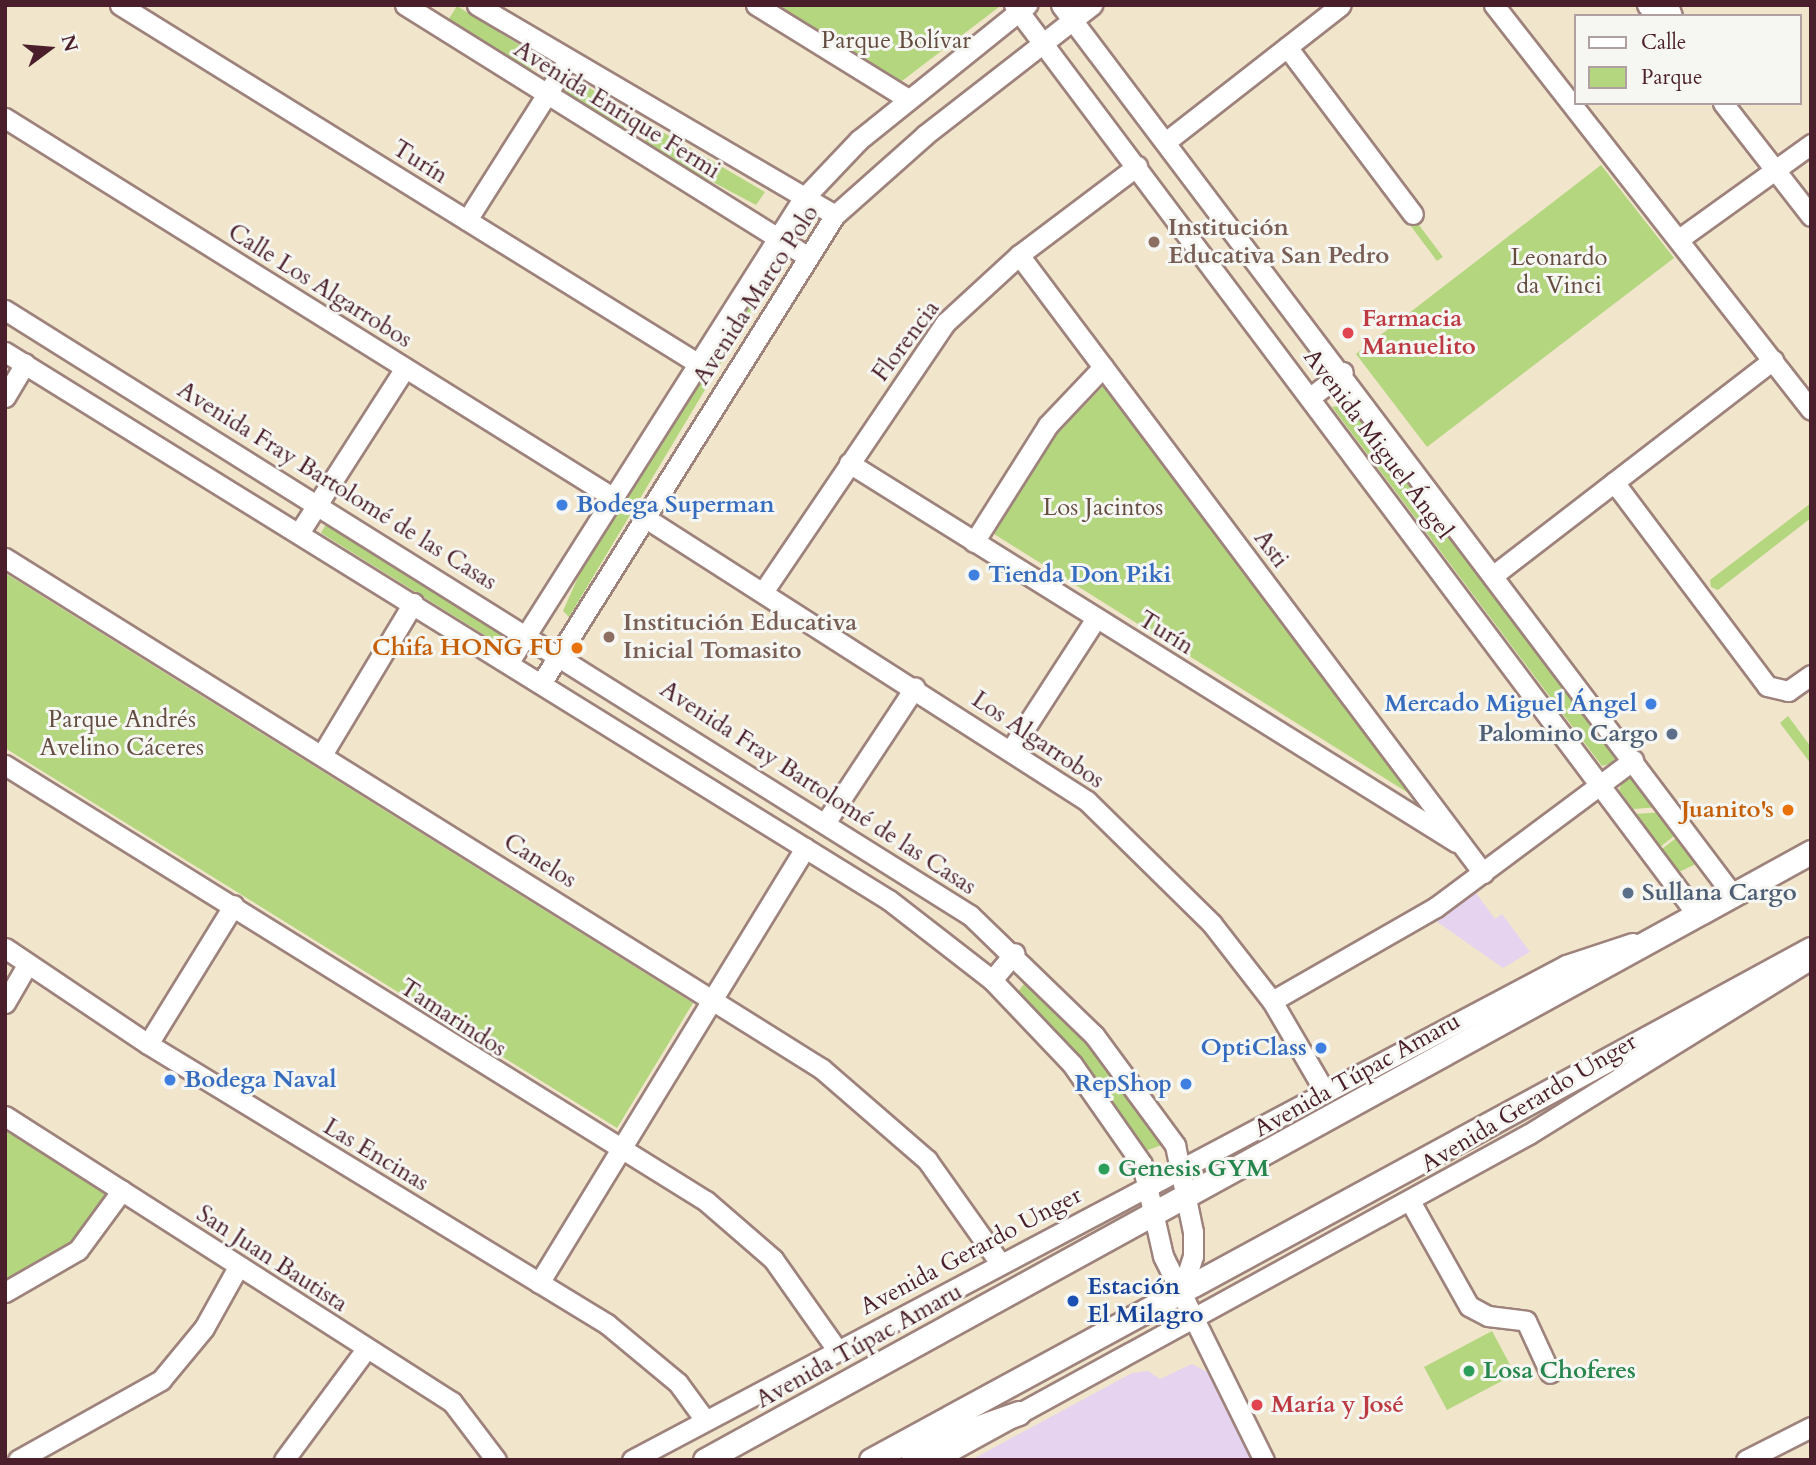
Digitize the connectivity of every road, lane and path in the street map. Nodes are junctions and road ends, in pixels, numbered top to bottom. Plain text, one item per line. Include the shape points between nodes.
1 (120, 5) edge
2 (405, 5) edge
3 (477, 5) edge
4 (756, 5) edge
5 (1092, 5) edge
6 (1341, 5) edge
7 (1494, 5) edge
8 (1020, 7) edge
9 (432, 13) edge
10 (1067, 13) edge
11 (1042, 43) junction
12 (1287, 47) junction
13 (568, 61) junction
14 (547, 96) junction
15 (908, 99) junction
16 (1725, 105) edge
17 (5, 118) edge
18 (1168, 140) junction
19 (1811, 144) edge
20 (1138, 166) junction
21 (1772, 168) junction
22 (802, 200) junction
23 (1413, 214) dead end
24 (835, 215) junction
25 (1811, 216) edge
26 (467, 220) junction
27 (774, 237) junction
28 (1679, 239) junction
29 (806, 255) junction
30 (1019, 255) junction
31 (5, 310) edge
32 (5, 352) edge
33 (1773, 360) junction
34 (694, 361) junction
35 (25, 364) junction
36 (1103, 367) junction
37 (405, 368) junction
38 (1343, 372) junction
39 (1312, 396) junction
40 (5, 397) edge
41 (1811, 410) edge
42 (849, 463) junction
43 (1614, 482) junction
44 (609, 495) junction
45 (319, 506) junction
46 (644, 517) junction
47 (299, 533) junction
48 (974, 542) junction
49 (5, 558) edge
50 (1495, 574) junction
51 (763, 592) junction
52 (412, 603) junction
53 (1096, 618) junction
54 (527, 632) junction
55 (558, 652) junction
56 (509, 662) junction
57 (1811, 675) edge
58 (542, 682) junction
59 (915, 687) junction
60 (1012, 748) junction
61 (323, 753) junction
62 (1633, 760) junction
63 (5, 765) edge
64 (1601, 783) junction
65 (827, 820) junction
66 (1457, 842) junction
67 (805, 848) junction
68 (1811, 852) edge
69 (1483, 873) junction
70 (1733, 895) junction
71 (234, 905) junction
72 (1698, 916) junction
73 (1676, 928) junction
74 (5, 948) edge
75 (1811, 949) edge
76 (1015, 953) junction
77 (1811, 960) edge
78 (27, 965) junction
79 (992, 979) junction
80 (713, 996) junction
81 (1272, 1001) junction
82 (5, 1003) edge
83 (148, 1044) junction
84 (1324, 1090) junction
85 (5, 1116) edge
86 (620, 1151) junction
87 (1184, 1164) junction
88 (1151, 1181) junction
89 (122, 1190) junction
90 (1190, 1196) junction
91 (1410, 1201) junction
92 (1154, 1215) junction
93 (1000, 1263) junction
94 (238, 1267) junction
95 (539, 1283) junction
96 (5, 1292) edge
97 (1181, 1292) junction
98 (1196, 1320) junction
99 (366, 1349) junction
100 (838, 1351) junction
101 (1550, 1373) dead end
102 (1019, 1413) junction
103 (705, 1420) junction
104 (1811, 1427) edge
105 (18, 1460) edge
106 (284, 1460) edge
107 (496, 1460) edge
108 (632, 1460) edge
109 (705, 1460) edge
110 (871, 1460) edge
111 (885, 1460) edge
112 (934, 1460) edge
113 (1264, 1460) edge
114 (1746, 1460) edge

1 - 26 street, Turín
2 - 9 street, Avenida Enrique Fermi
3 - 13 street, Avenida Enrique Fermi
4 - 15 street
5 - 10 street, Avenida Marco Polo
6 - 12 street
7 - 28 street
8 - 11 street, Avenida Miguel Ángel
8 - 15 street, Avenida Marco Polo
9 - 14 street, Avenida Enrique Fermi
10 - 11 street, Avenida Marco Polo
10 - 18 street, Avenida Miguel Ángel
11 - 20 street, Avenida Miguel Ángel
11 - 24 street, Avenida Marco Polo
12 - 18 street
12 - 23 street
13 - 14 street
13 - 22 street, Avenida Enrique Fermi
14 - 26 street
14 - 27 street, Avenida Enrique Fermi
15 - 22 street, Avenida Marco Polo
16 - 21 street
17 - 37 street, Calle Los Algarrobos
18 - 38 street, Avenida Miguel Ángel
19 - 21 street
20 - 30 street, Florencia
20 - 39 street, Avenida Miguel Ángel
21 - 25 street
21 - 28 street
22 - 24 street, Avenida Enrique Fermi
22 - 27 street, Avenida Marco Polo
24 - 29 street, Avenida Marco Polo
26 - 34 street, Turín
27 - 29 street, Avenida Enrique Fermi
27 - 34 street, Avenida Marco Polo
28 - 33 street
29 - 46 street, Avenida Marco Polo
30 - 36 street, Asti
30 - 42 street, Florencia via 945,323
31 - 45 street, Avenida Fray Bartolomé de las Casas
32 - 35 street
33 - 41 street
33 - 43 street
34 - 44 street, Avenida Marco Polo
35 - 40 street
35 - 47 street
36 - 48 street via 1048,425
36 - 66 street, Asti
37 - 44 street, Calle Los Algarrobos
37 - 45 street
38 - 39 street
38 - 50 street, Avenida Miguel Ángel
39 - 64 street, Avenida Miguel Ángel
42 - 48 street, Turín
42 - 51 street, Florencia
43 - 50 street
43 - 57 street via 1767,686 1781,692
44 - 54 street, Avenida Marco Polo
45 - 47 street
45 - 54 street, Avenida Fray Bartolomé de las Casas
46 - 51 street, Los Algarrobos
46 - 55 street, Avenida Marco Polo
47 - 52 street
48 - 53 street, Turín
49 - 61 street, Canelos
50 - 62 street, Avenida Miguel Ángel
51 - 59 street, Los Algarrobos
52 - 56 street
52 - 61 street
53 - 60 street
53 - 66 street, Turín
54 - 55 street, Avenida Fray Bartolomé de las Casas
54 - 56 street, Avenida Marco Polo
55 - 58 street, Avenida Marco Polo
55 - 65 street, Avenida Fray Bartolomé de las Casas
56 - 58 street
58 - 67 street
59 - 60 street, Los Algarrobos
59 - 65 street
60 - 81 street, Los Algarrobos via 1147,855
61 - 80 street, Canelos
62 - 64 street
62 - 70 street, Avenida Miguel Ángel
63 - 71 street, Tamarindos
64 - 69 street
64 - 72 street, Avenida Miguel Ángel
65 - 76 street, Avenida Fray Bartolomé de las Casas via 925,881
66 - 69 street, Asti
67 - 79 street via 932,929
67 - 80 street
68 - 70 main road, Avenida Túpac Amaru
69 - 81 street via 1420,918
70 - 72 main road, Avenida Túpac Amaru
71 - 83 street
71 - 86 street, Tamarindos
72 - 73 main road, Avenida Túpac Amaru
73 - 84 street, Avenida Gerardo Unger via 1566,965
73 - 90 main road, Avenida Túpac Amaru
74 - 78 street, Las Encinas
75 - 97 main road
76 - 79 street
76 - 87 street, Avenida Fray Bartolomé de las Casas via 1121,1066
77 - 91 street, Avenida Gerardo Unger
78 - 82 street
78 - 83 street, Las Encinas
79 - 88 street via 1072,1064
80 - 86 street
80 - 93 street, Canelos via 865,1101 927,1160
81 - 84 street, Los Algarrobos
83 - 95 street, Las Encinas
84 - 87 street, Avenida Gerardo Unger
85 - 89 street, San Juan Bautista
86 - 95 street
86 - 100 street, Tamarindos via 706,1201 756,1243 802,1294
87 - 88 street, Avenida Gerardo Unger
87 - 90 street, Avenida Fray Bartolomé de las Casas
88 - 92 street
88 - 93 street, Avenida Gerardo Unger
89 - 94 street, San Juan Bautista
89 - 96 street via 78,1250
90 - 92 main road, Avenida Túpac Amaru
90 - 97 street, Avenida Fray Bartolomé de las Casas via 1193,1256
91 - 98 street, Avenida Gerardo Unger
91 - 101 street via 1469,1306 1488,1317 1525,1321
92 - 97 street via 1163,1256
92 - 109 main road, Avenida Túpac Amaru
93 - 100 street, Avenida Gerardo Unger
94 - 99 street, San Juan Bautista
94 - 105 street via 204,1328 161,1380
95 - 103 street, Las Encinas via 632,1342 678,1383
97 - 98 street
97 - 110 main road
98 - 102 street, Avenida Gerardo Unger
98 - 113 street
99 - 106 street
99 - 107 street, San Juan Bautista via 452,1402
100 - 103 street, Avenida Gerardo Unger
102 - 111 main road
102 - 112 street, Avenida Gerardo Unger
103 - 108 street, Avenida Gerardo Unger
104 - 114 street

